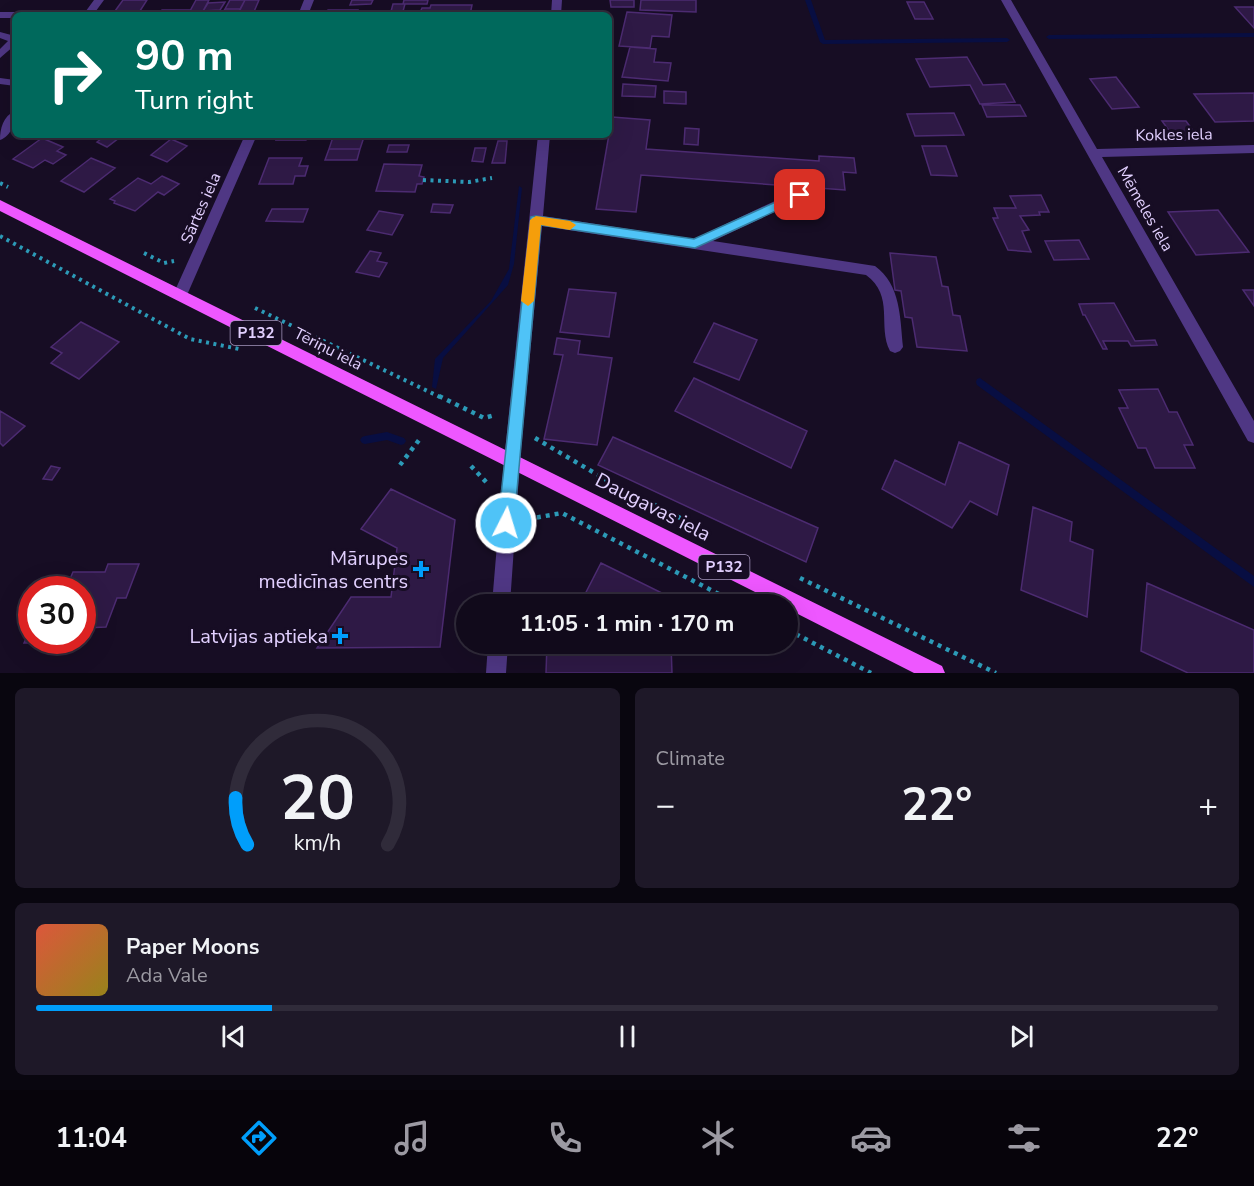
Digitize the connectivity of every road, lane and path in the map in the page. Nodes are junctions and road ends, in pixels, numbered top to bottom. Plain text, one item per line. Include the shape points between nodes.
1 (1006, 0) edge
2 (12, 43) edge
3 (0, 55) edge
4 (12, 119) edge
5 (0, 136) edge
6 (250, 138) edge
7 (544, 138) edge
8 (1254, 149) edge
9 (1094, 153) junction
10 (492, 178) dead end
11 (423, 180) dead end
12 (800, 195) dead end
13 (0, 205) edge
14 (536, 220) junction
15 (0, 236) edge
16 (695, 244) junction
17 (180, 295) junction
18 (895, 347) dead end
19 (247, 353) dead end
20 (409, 435) dead end
21 (1254, 436) edge
22 (419, 440) junction
23 (429, 444) dead end
24 (512, 461) junction
25 (469, 464) dead end
26 (400, 465) dead end
27 (490, 490) dead end
28 (506, 523) junction
29 (502, 594) edge
30 (719, 594) edge
31 (798, 635) edge
32 (497, 654) edge
33 (496, 673) edge
34 (871, 673) edge
35 (935, 673) edge

1 - 9 street, Mēmeles iela
2 - 3 lane
4 - 5 street
6 - 17 street, Sārtes iela
7 - 14 street
8 - 9 street, Kokles iela
9 - 21 street, Mēmeles iela
10 - 11 path via 469,182
12 - 16 street
13 - 17 main road, Tēriņu iela / P132
14 - 16 street
14 - 24 street
15 - 19 path via 190,339
16 - 18 street via 870,270 880,275 886,284
17 - 24 main road, Tēriņu iela / P132
20 - 22 path
22 - 23 path
22 - 26 path
24 - 28 street
24 - 35 main road, Daugavas iela / P132
25 - 27 path via 487,480
28 - 29 street
28 - 30 path via 562,513
31 - 34 path
32 - 33 street

